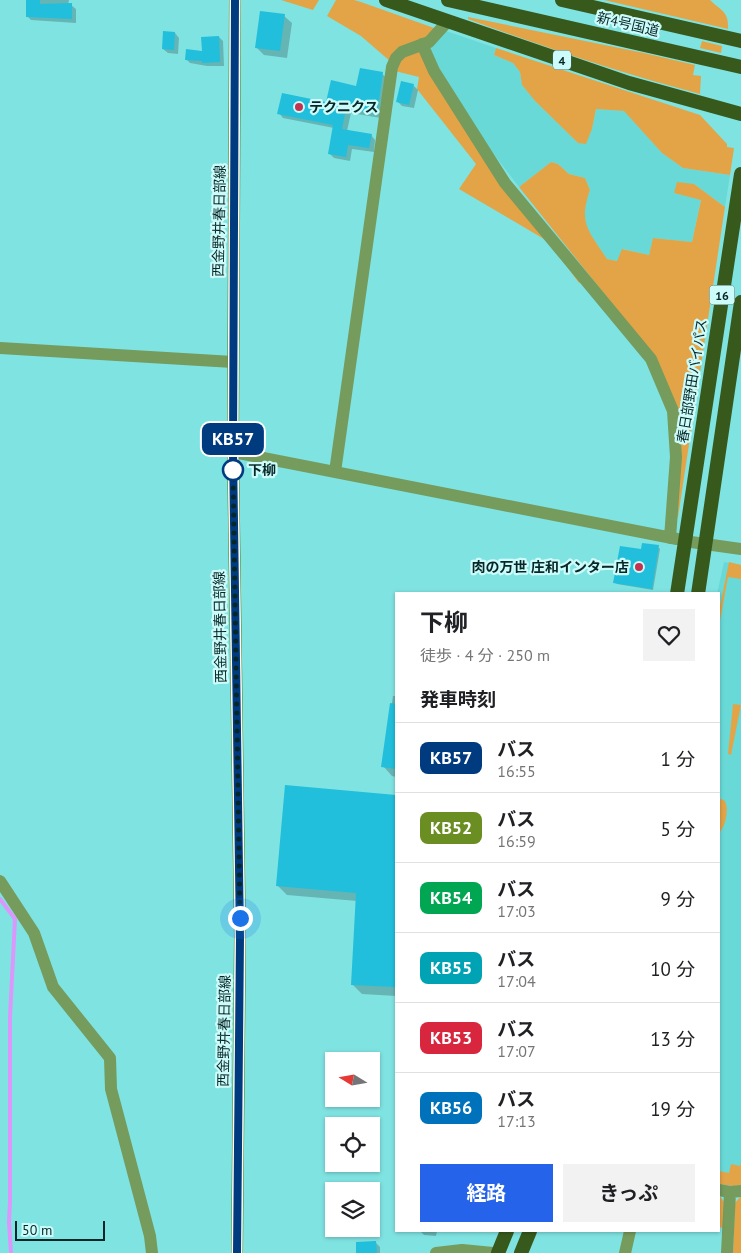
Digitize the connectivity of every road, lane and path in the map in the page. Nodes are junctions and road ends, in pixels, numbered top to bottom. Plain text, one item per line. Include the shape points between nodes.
1 (235, 0) edge
2 (386, 0) edge
3 (448, 0) edge
4 (562, 0) edge
5 (448, 21) junction
6 (741, 41) edge
7 (422, 44) junction
8 (741, 66) edge
9 (741, 114) edge
10 (741, 174) edge
11 (741, 302) edge
12 (0, 348) edge
13 (233, 362) junction
14 (233, 452) junction
15 (335, 472) junction
16 (677, 539) junction
17 (705, 545) junction
18 (741, 549) edge
19 (677, 592) edge
20 (698, 592) edge
21 (0, 881) edge
22 (730, 1191) edge
23 (507, 1232) edge
24 (530, 1232) edge
25 (630, 1232) edge
26 (152, 1253) edge
27 (237, 1253) edge
28 (436, 1253) edge
29 (492, 1253) edge
30 (498, 1253) edge
31 (521, 1253) edge
32 (625, 1253) edge
33 (727, 1253) edge

1 - 13 main road, 西金野井春日部線
2 - 5 highway, 4
3 - 8 highway, 新4号国道
4 - 6 highway, 新4号国道
5 - 7 street via 429,42
5 - 9 highway, 4 via 629,83
7 - 15 street via 402,52 392,67
7 - 16 street via 434,71 505,183 651,359 673,411
10 - 16 highway, 春日部野田バイパス / 16
11 - 17 highway, 16
12 - 13 street
13 - 14 main road, 西金野井春日部線
14 - 15 street
14 - 27 main road, 西金野井春日部線 via 240,937
15 - 16 street
16 - 17 street
16 - 19 highway, 春日部野田バイパス / 16
17 - 18 street
17 - 20 highway, 16
21 - 26 street via 34,933 53,987 110,1058 110,1089
22 - 33 street
23 - 30 highway
24 - 31 highway
25 - 32 street
28 - 29 street via 462,1250

